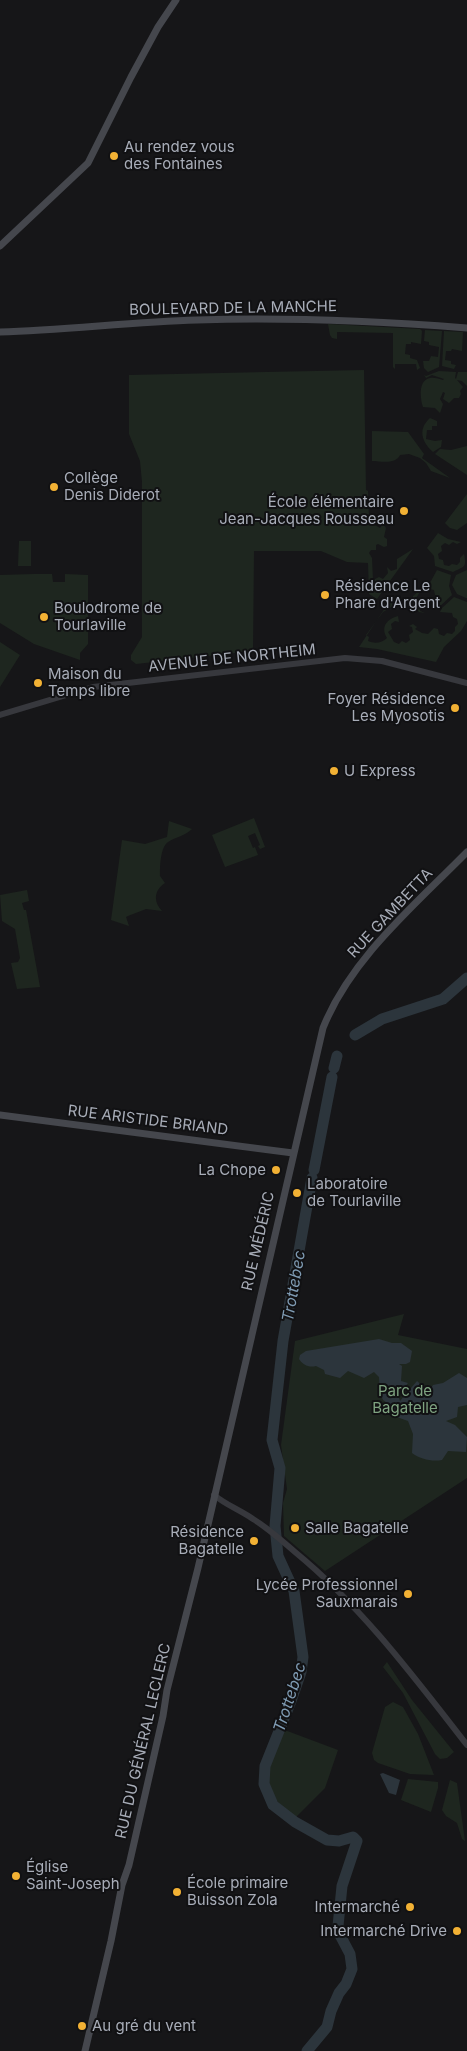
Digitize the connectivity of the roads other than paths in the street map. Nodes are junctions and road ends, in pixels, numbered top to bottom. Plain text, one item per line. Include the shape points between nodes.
1 (176, 0) edge
2 (0, 246) edge
3 (467, 328) edge
4 (0, 332) edge
5 (467, 683) edge
6 (0, 715) edge
7 (467, 852) edge
8 (337, 997) joint
9 (0, 1115) edge
10 (292, 1153) junction
11 (214, 1495) junction
12 (467, 1745) edge
13 (85, 2051) edge

1 - 2 main road via 135,68 88,164
3 - 4 main road, BOULEVARD DE LA MANCHE via 261,319 116,323
5 - 6 street, AVENUE DE NORTHEIM via 382,661 345,658 93,687
7 - 8 main road, RUE GAMBETTA via 376,946
8 - 10 main road, RUE MÉDÉRIC via 320,1037
9 - 10 main road, RUE ARISTIDE BRIAND
10 - 11 main road, RUE MÉDÉRIC
11 - 12 street via 268,1531 334,1587 386,1642
11 - 13 main road, RUE DU GÉNÉRAL LECLERC

